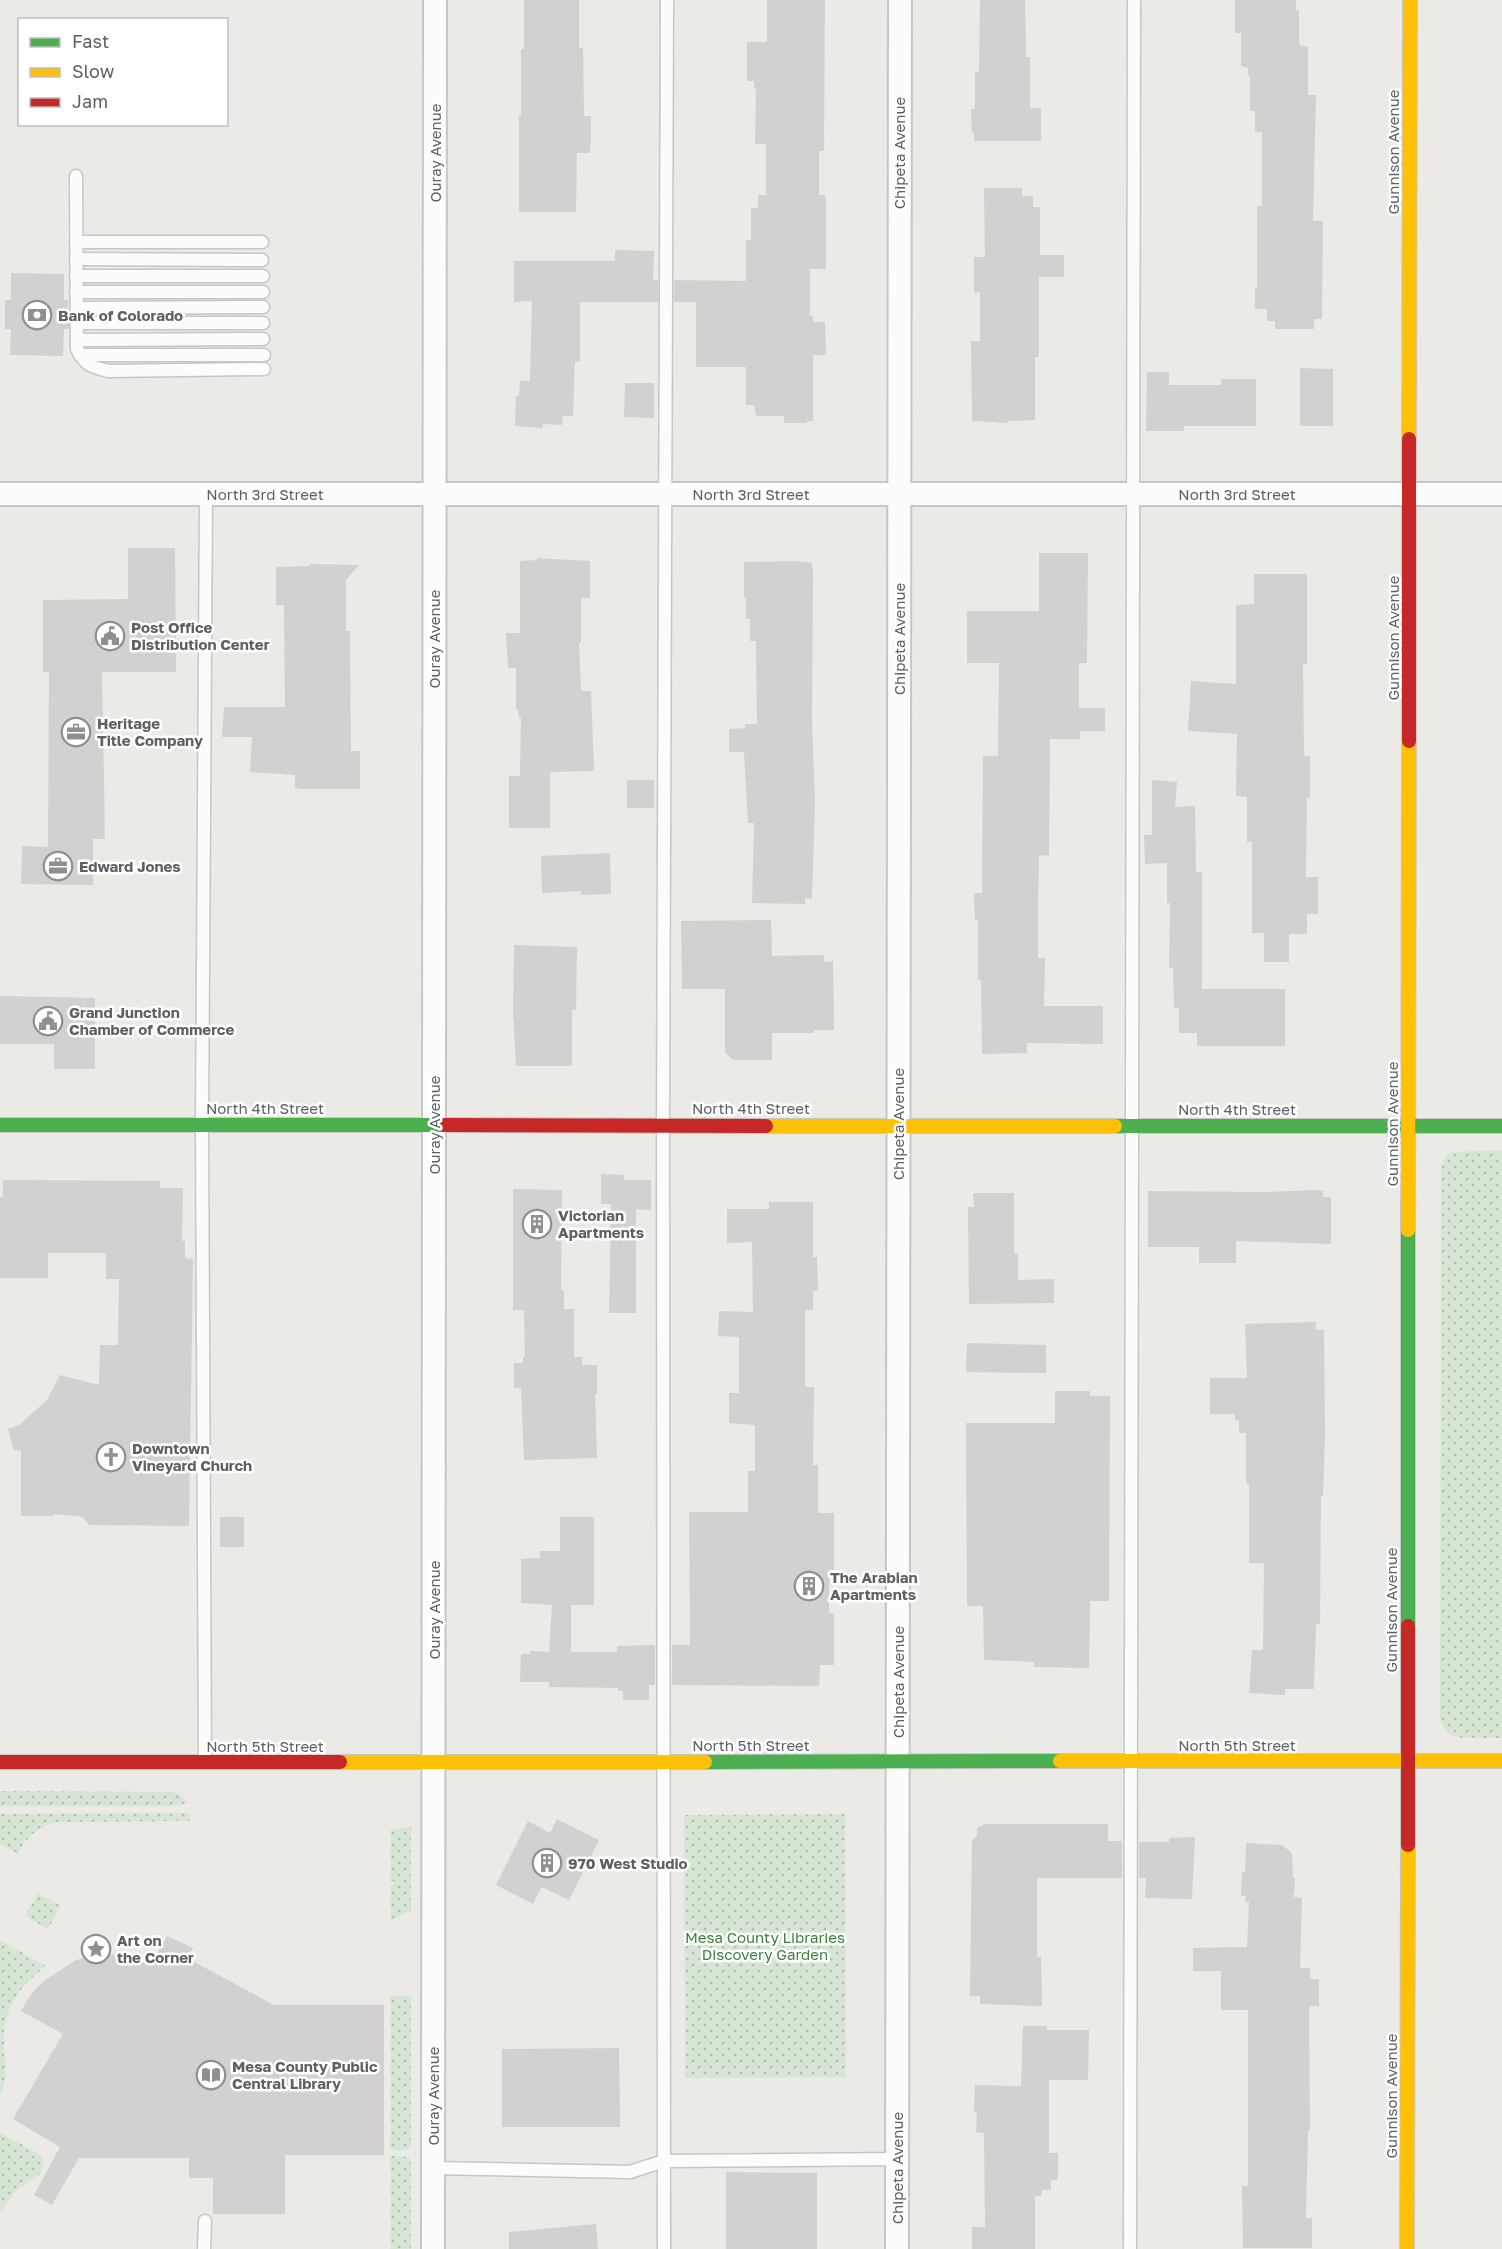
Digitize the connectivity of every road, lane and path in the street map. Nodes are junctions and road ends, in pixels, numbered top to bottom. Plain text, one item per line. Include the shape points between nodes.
1 (435, 0) edge
2 (667, 0) edge
3 (900, 0) edge
4 (1134, 0) edge
5 (1410, 0) edge
6 (76, 176) dead end
7 (76, 242) junction
8 (262, 242) dead end
9 (76, 259) junction
10 (262, 260) dead end
11 (76, 276) junction
12 (263, 276) dead end
13 (76, 292) junction
14 (263, 292) dead end
15 (263, 307) dead end
16 (77, 308) junction
17 (77, 323) junction
18 (263, 323) dead end
19 (263, 339) dead end
20 (77, 340) junction
21 (80, 355) junction
22 (264, 355) dead end
23 (264, 369) dead end
24 (0, 494) edge
25 (206, 494) junction
26 (434, 494) junction
27 (667, 494) junction
28 (899, 494) junction
29 (1132, 494) junction
30 (1409, 494) junction
31 (1502, 494) edge
32 (202, 1124) junction
33 (434, 1124) junction
34 (663, 1124) junction
35 (898, 1124) junction
36 (0, 1125) edge
37 (1131, 1125) junction
38 (1408, 1126) junction
39 (1502, 1126) edge
40 (663, 1761) junction
41 (1502, 1761) edge
42 (0, 1762) edge
43 (205, 1762) junction
44 (434, 1762) junction
45 (897, 1762) junction
46 (1130, 1762) junction
47 (1407, 1762) junction
48 (897, 2159) junction
49 (664, 2161) junction
50 (433, 2168) junction
51 (205, 2221) dead end
52 (204, 2249) edge
53 (433, 2249) edge
54 (664, 2249) edge
55 (897, 2249) edge
56 (1130, 2249) edge
57 (1407, 2249) edge

1 - 26 street, Ouray Avenue
2 - 27 lane
3 - 28 street, Chipeta Avenue
4 - 29 lane
5 - 30 street, Gunnison Avenue
6 - 7 lane
7 - 8 lane
7 - 9 lane
9 - 10 lane
9 - 11 lane
11 - 12 lane
11 - 13 lane
13 - 14 lane
13 - 16 lane
15 - 16 lane
16 - 17 lane
17 - 18 lane
17 - 20 lane
19 - 20 lane
20 - 21 lane
21 - 22 lane
21 - 23 lane via 82,361 93,367 108,370
24 - 25 street, North 3rd Street
25 - 26 street, North 3rd Street
25 - 32 lane
26 - 27 street, North 3rd Street
26 - 33 street, Ouray Avenue
27 - 28 street, North 3rd Street
27 - 34 lane
28 - 29 street, North 3rd Street
28 - 35 street, Chipeta Avenue
29 - 30 street, North 3rd Street
29 - 37 lane
30 - 31 street, North 3rd Street
30 - 38 street, Gunnison Avenue
32 - 33 street, North 4th Street
32 - 36 street, North 4th Street
32 - 43 lane
33 - 34 street, North 4th Street
33 - 44 street, Ouray Avenue
34 - 35 street, North 4th Street
34 - 40 lane
35 - 37 street, North 4th Street
35 - 45 street, Chipeta Avenue
37 - 38 street, North 4th Street
37 - 46 lane
38 - 39 street, North 4th Street
38 - 47 street, Gunnison Avenue
40 - 44 street, North 5th Street
40 - 45 street, North 5th Street
40 - 49 lane
41 - 47 street, North 5th Street
42 - 43 street, North 5th Street
43 - 44 street, North 5th Street
44 - 50 street, Ouray Avenue
45 - 46 street, North 5th Street
45 - 48 street, Chipeta Avenue
46 - 47 street, North 5th Street
46 - 56 lane
47 - 57 street, Gunnison Avenue
48 - 49 lane
48 - 55 street, Chipeta Avenue
49 - 50 lane via 630,2172
49 - 54 lane
50 - 53 street, Ouray Avenue
51 - 52 lane

